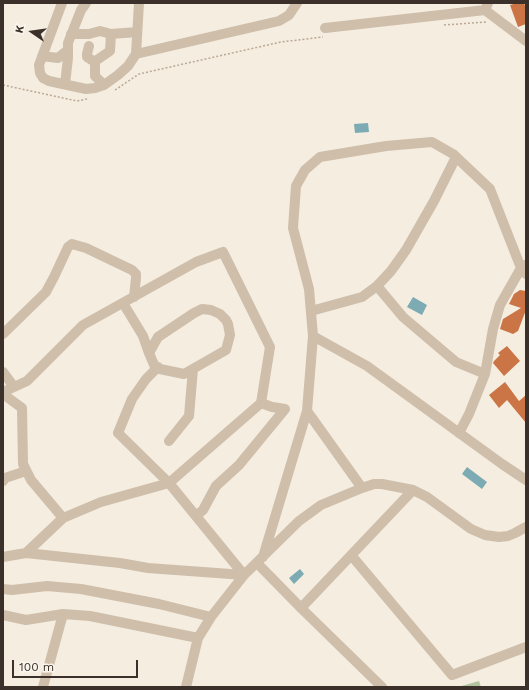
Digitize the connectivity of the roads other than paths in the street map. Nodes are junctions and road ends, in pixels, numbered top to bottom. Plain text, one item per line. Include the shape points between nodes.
1 (139, 3) edge
2 (297, 3) edge
3 (62, 6) edge
4 (83, 6) edge
5 (487, 6) edge
6 (137, 32) junction
7 (325, 32) road end
8 (71, 34) junction
9 (111, 34) junction
10 (526, 40) edge
11 (89, 46) dead end
12 (68, 50) junction
13 (136, 54) junction
14 (42, 56) junction
15 (94, 62) junction
16 (65, 84) junction
17 (104, 85) junction
18 (456, 157) junction
19 (524, 269) edge
20 (377, 286) junction
21 (134, 297) junction
22 (123, 303) junction
23 (311, 312) junction
24 (3, 334) edge
25 (314, 336) junction
26 (149, 353) junction
27 (158, 367) junction
28 (193, 369) junction
29 (3, 372) edge
30 (486, 374) junction
31 (14, 387) junction
32 (3, 393) edge
33 (261, 403) junction
34 (307, 411) junction
35 (459, 433) junction
36 (169, 441) dead end
37 (26, 471) junction
38 (526, 480) edge
39 (3, 481) edge
40 (169, 483) junction
41 (362, 488) junction
42 (413, 490) junction
43 (196, 516) junction
44 (63, 518) junction
45 (526, 527) edge
46 (3, 550) edge
47 (26, 553) junction
48 (351, 555) junction
49 (8, 557) edge
50 (260, 560) junction
51 (244, 575) junction
52 (3, 589) edge
53 (301, 608) junction
54 (63, 614) junction
55 (3, 615) edge
56 (211, 616) junction
57 (198, 638) junction
58 (526, 647) edge
59 (44, 687) edge
60 (186, 687) edge
61 (382, 687) edge

1 - 6 street
2 - 13 street via 289,15 280,21
3 - 4 street
3 - 14 street
4 - 8 street
5 - 7 street
5 - 10 street
6 - 9 street
6 - 13 street
8 - 9 street via 100,31
8 - 12 street
9 - 15 street via 110,51
11 - 15 street via 87,57
12 - 14 street via 58,58
12 - 16 street
13 - 17 street via 128,66
14 - 16 street via 38,65 43,78
15 - 17 street via 95,76
16 - 17 street via 86,88
18 - 19 street via 490,189
18 - 20 street via 406,250
18 - 23 street via 432,142 394,145 320,157 305,170 296,186 293,228 309,289
19 - 30 street via 500,306 493,329
20 - 23 street via 362,297
20 - 30 street via 403,317 456,362
21 - 22 street
21 - 24 street via 136,274 132,270 72,244 68,247 46,292
21 - 33 street via 196,262 224,252 270,347
22 - 26 street via 143,336
22 - 31 street via 82,325 27,381
23 - 25 street
25 - 34 street
25 - 35 street via 367,366
26 - 27 street via 155,367
26 - 28 street via 158,337 194,313 202,309 211,310 226,320 230,335 226,350
27 - 28 street via 184,374
27 - 40 street via 132,399 118,433
28 - 36 street via 188,416
29 - 31 street
30 - 35 street
31 - 32 street
32 - 37 street via 22,408 22,464
33 - 40 street
33 - 43 street via 285,409 239,465 216,486 203,510
34 - 41 street
34 - 50 street
35 - 38 street
37 - 39 street
37 - 44 street
40 - 43 street
40 - 44 street via 101,502
41 - 42 street via 382,484
41 - 50 street via 321,505 299,521
42 - 45 street via 485,535 508,536
42 - 48 street
43 - 51 street
44 - 47 street
46 - 49 street
47 - 49 street
47 - 51 street via 148,568
48 - 53 street
48 - 58 street via 452,675
50 - 51 street
50 - 53 street
51 - 56 street
52 - 56 street via 47,586 81,589
53 - 61 street
54 - 55 street via 26,620
54 - 57 street via 90,616
54 - 59 street
56 - 57 street
57 - 60 street

